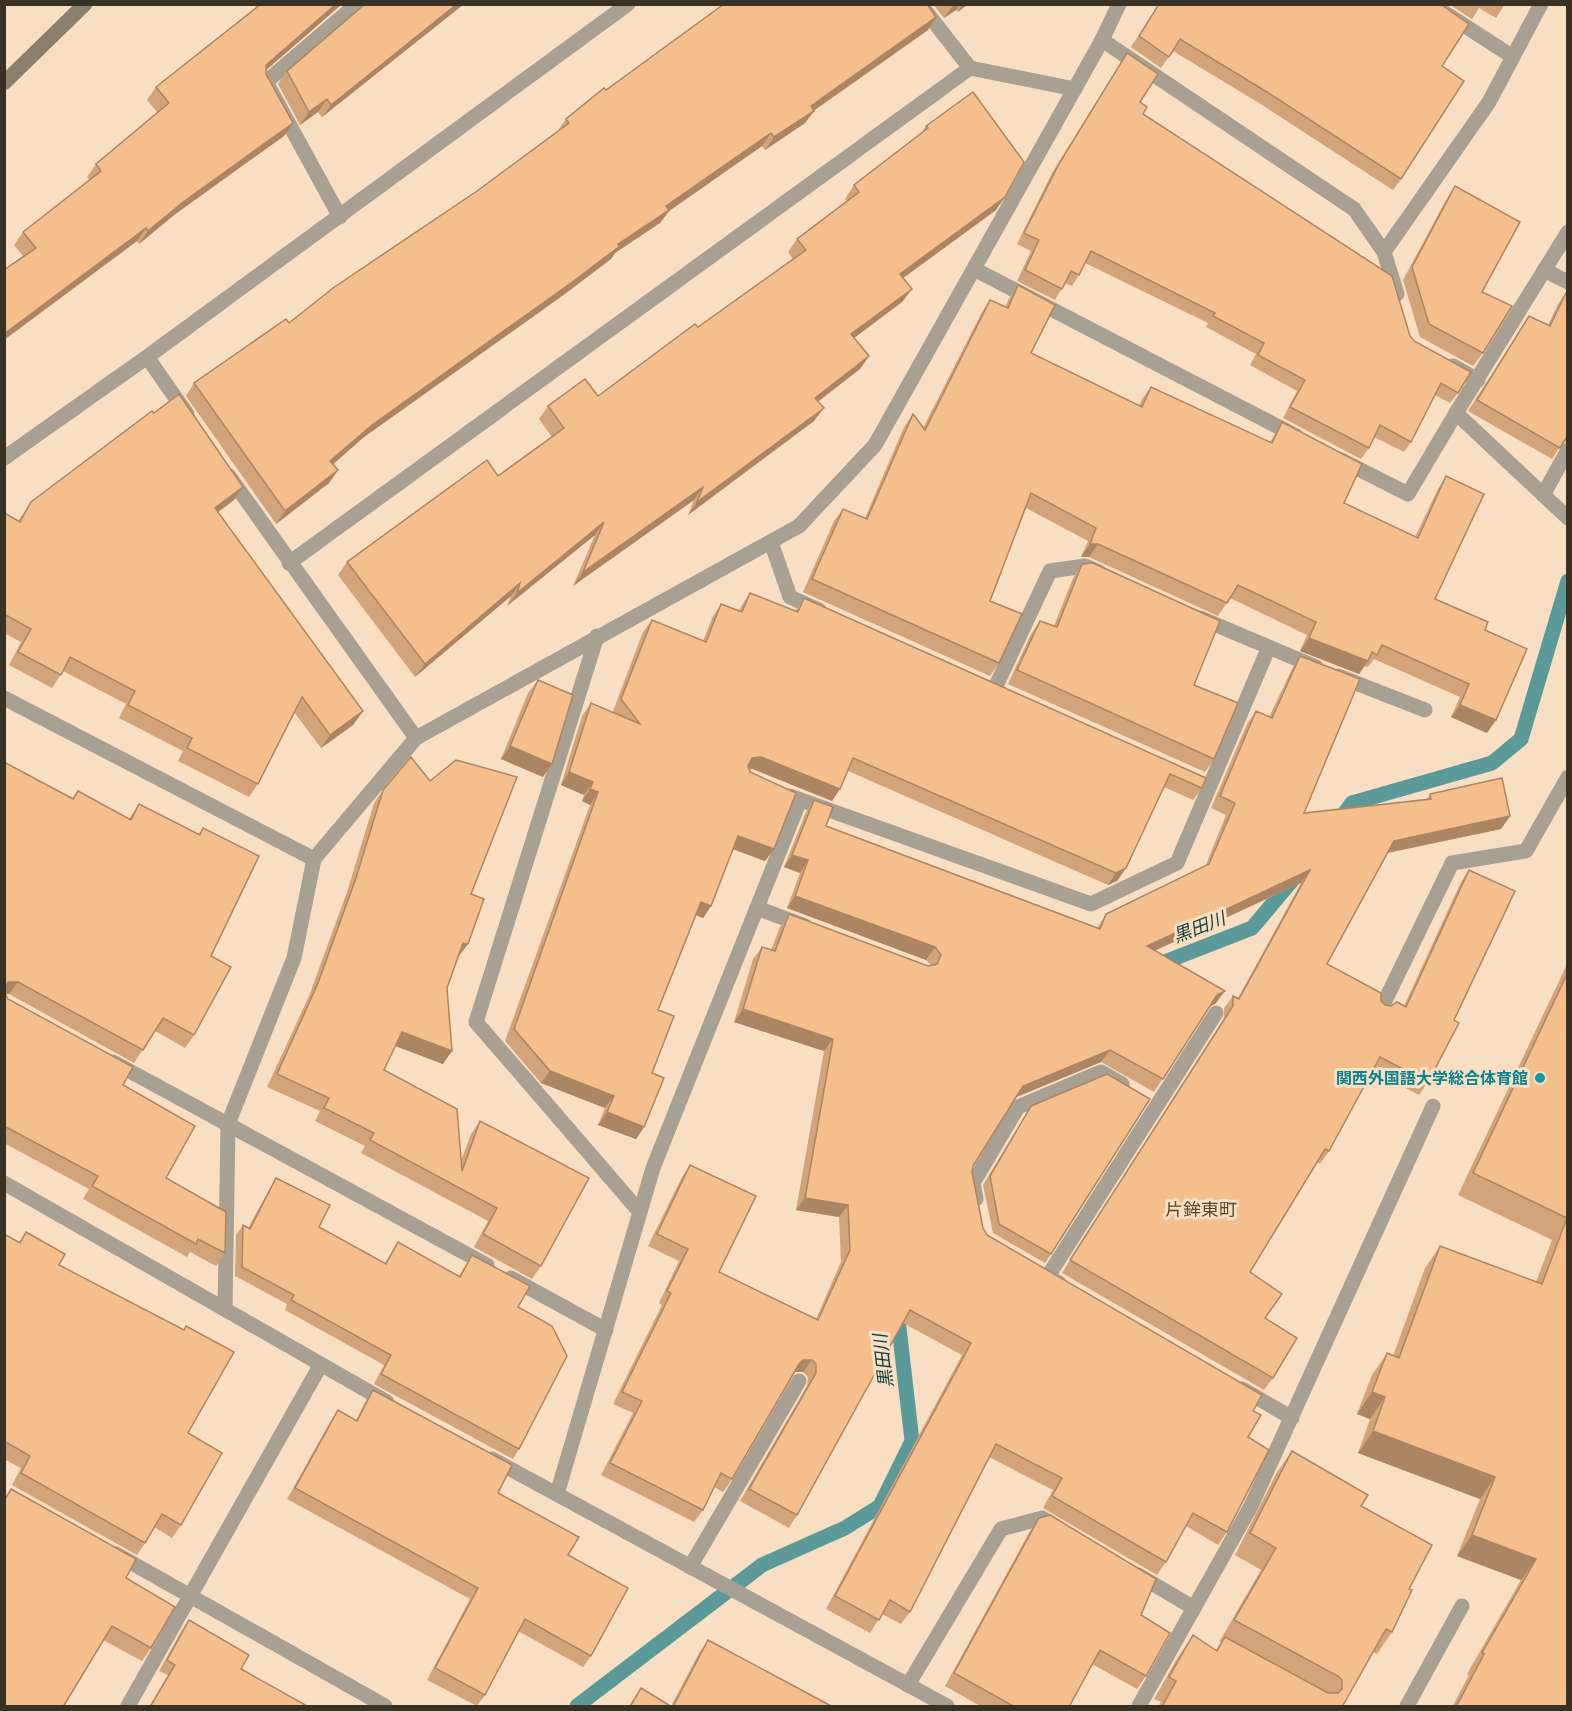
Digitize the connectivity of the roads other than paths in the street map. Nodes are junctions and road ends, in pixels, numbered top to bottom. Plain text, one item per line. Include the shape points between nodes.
1 (85, 4) edge
2 (357, 4) edge
3 (628, 4) edge
4 (920, 4) edge
5 (1119, 4) edge
6 (1431, 4) edge
7 (1541, 4) edge
8 (1102, 40) junction
9 (1513, 57) junction
10 (970, 68) junction
11 (4, 83) edge
12 (1074, 89) junction
13 (340, 217) junction
14 (1568, 232) edge
15 (1384, 252) junction
16 (974, 269) junction
17 (1544, 270) junction
18 (1568, 282) edge
19 (1403, 313) edge
20 (147, 357) junction
21 (1440, 360) edge
22 (1478, 380) junction
23 (1456, 413) junction
24 (195, 426) edge
25 (1568, 450) edge
26 (4, 458) edge
27 (221, 465) edge
28 (1543, 495) junction
29 (1568, 518) edge
30 (771, 542) junction
31 (289, 563) junction
32 (1117, 581) edge
33 (1182, 610) edge
34 (833, 616) edge
35 (597, 636) junction
36 (1268, 649) junction
37 (995, 688) edge
38 (4, 698) edge
39 (1425, 710) dead end
40 (416, 738) junction
41 (1568, 777) edge
42 (779, 791) edge
43 (800, 800) junction
44 (314, 859) junction
45 (757, 908) junction
46 (824, 932) edge
47 (1382, 1009) edge
48 (1216, 1013) edge
49 (96, 1053) edge
50 (1148, 1099) junction
51 (1433, 1106) dead end
52 (228, 1124) junction
53 (4, 1183) edge
54 (639, 1210) junction
55 (980, 1216) edge
56 (1078, 1294) edge
57 (225, 1309) junction
58 (606, 1330) junction
59 (320, 1366) junction
60 (799, 1381) edge
61 (1231, 1382) edge
62 (402, 1410) edge
63 (1292, 1418) junction
64 (475, 1450) edge
65 (557, 1494) junction
66 (1073, 1536) edge
67 (98, 1544) edge
68 (1123, 1566) edge
69 (695, 1570) junction
70 (191, 1596) junction
71 (1462, 1606) dead end
72 (1194, 1608) junction
73 (908, 1685) junction
74 (128, 1707) edge
75 (385, 1707) edge
76 (947, 1707) edge
77 (1139, 1707) edge
78 (1407, 1707) edge

1 - 11 street
2 - 13 street via 266,82
3 - 13 street
4 - 10 street
5 - 8 street
6 - 9 street
7 - 9 street
8 - 12 street
8 - 15 street via 1354,209
9 - 15 street via 1489,102
10 - 12 street
10 - 31 street
12 - 16 street
13 - 20 street
14 - 17 street
15 - 19 street
16 - 23 street via 1408,494
16 - 30 street via 875,445 799,526
17 - 18 street
17 - 22 street
20 - 24 street
20 - 26 street
21 - 22 street
22 - 23 street
23 - 28 street
25 - 28 street
27 - 31 street
28 - 29 street
30 - 34 street via 790,597
30 - 35 street
31 - 40 street
32 - 37 street via 1085,566 1050,571
33 - 36 street
35 - 40 street
35 - 54 street via 476,1022
36 - 39 street
36 - 43 street via 1206,783 1178,863 1091,904
38 - 44 street
40 - 44 street
41 - 47 street via 1526,851 1452,863
42 - 43 street
43 - 45 street
44 - 52 street via 294,958
45 - 46 street
45 - 54 street
48 - 50 street
49 - 52 street
50 - 55 street via 1101,1072 1018,1107 973,1183
50 - 56 street via 1043,1274
51 - 63 street
52 - 57 street
52 - 58 street
53 - 57 street
54 - 58 street
57 - 59 street
58 - 65 street
59 - 62 street
59 - 70 street
60 - 69 street
61 - 63 street
63 - 72 street via 1251,1506
64 - 65 street
65 - 69 street
66 - 73 street via 1042,1518 1001,1529
67 - 70 street
68 - 72 street
69 - 73 street
70 - 74 street
70 - 75 street
71 - 78 street
72 - 77 street via 1186,1635
73 - 76 street

